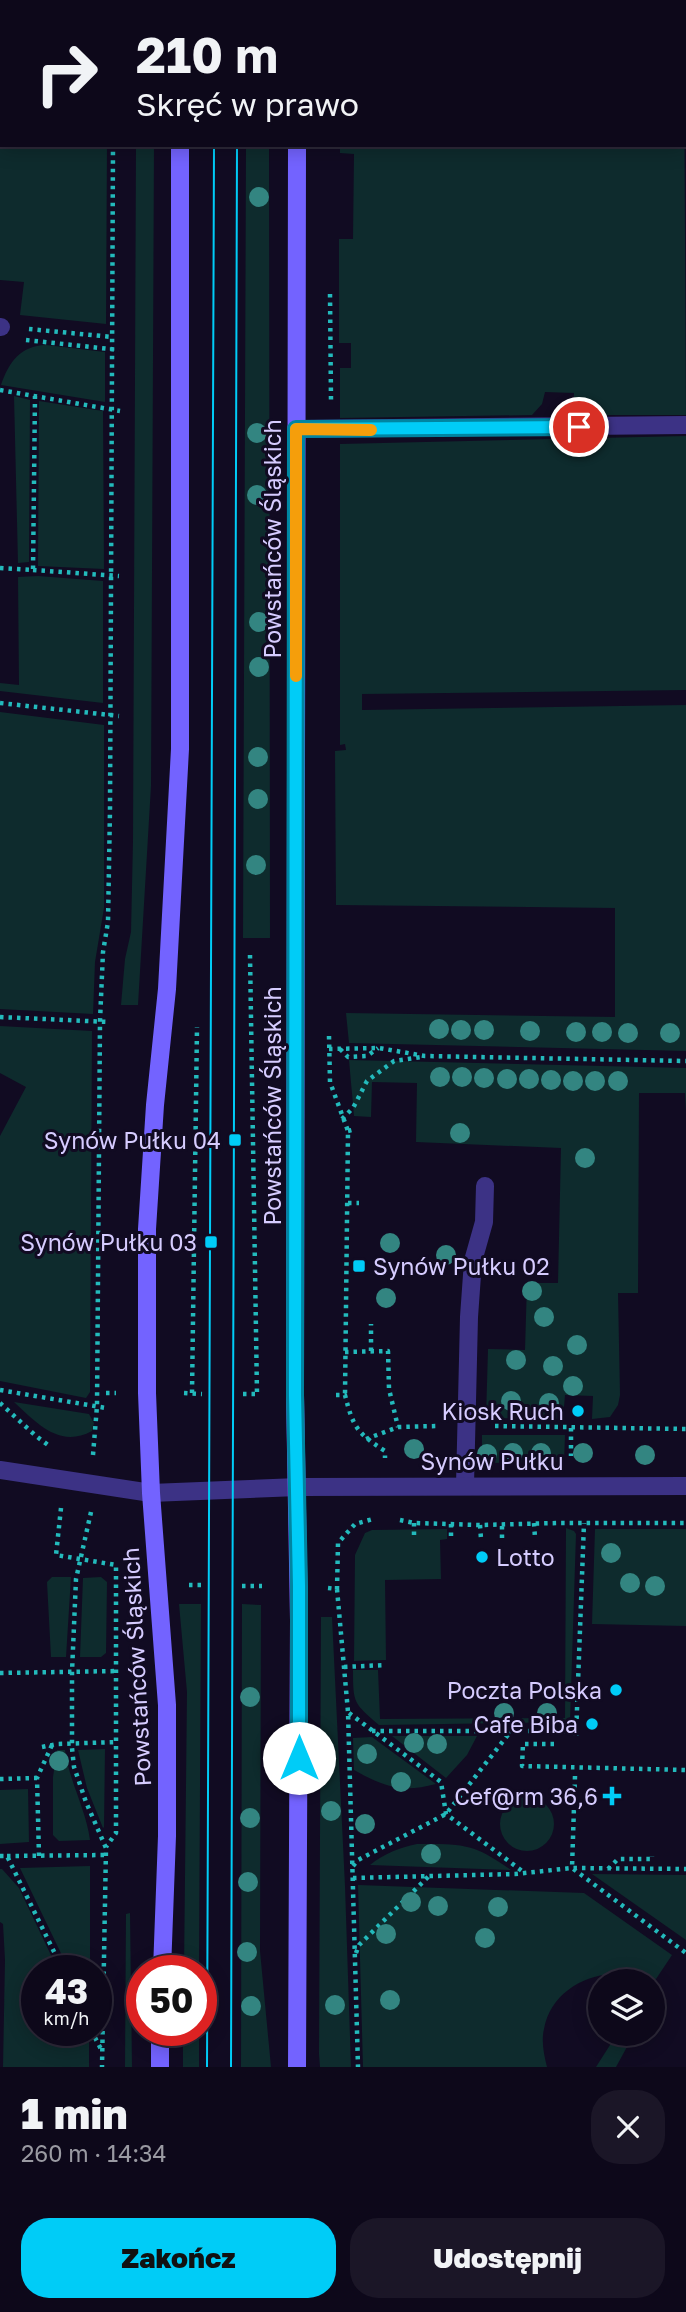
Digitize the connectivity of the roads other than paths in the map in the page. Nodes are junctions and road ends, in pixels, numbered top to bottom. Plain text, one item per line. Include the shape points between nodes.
1 (180, 147) edge
2 (297, 147) edge
3 (686, 425) edge
4 (296, 429) junction
5 (485, 1186) dead end
6 (0, 1470) edge
7 (465, 1485) junction
8 (686, 1486) edge
9 (298, 1487) junction
10 (151, 1493) junction
11 (163, 1955) edge
12 (160, 2046) edge
13 (160, 2067) edge
14 (297, 2067) edge

1 - 10 main road, Powstańców Śląskich via 180,749 147,1229
2 - 4 main road, Powstańców Śląskich
3 - 4 street
4 - 9 main road, Powstańców Śląskich
5 - 7 street via 484,1222 473,1261
6 - 10 street, Synów Pułku
7 - 8 street, Synów Pułku
7 - 9 street, Synów Pułku
9 - 10 street, Synów Pułku
9 - 14 main road, Powstańców Śląskich
10 - 11 main road, Powstańców Śląskich via 167,1705
12 - 13 main road

